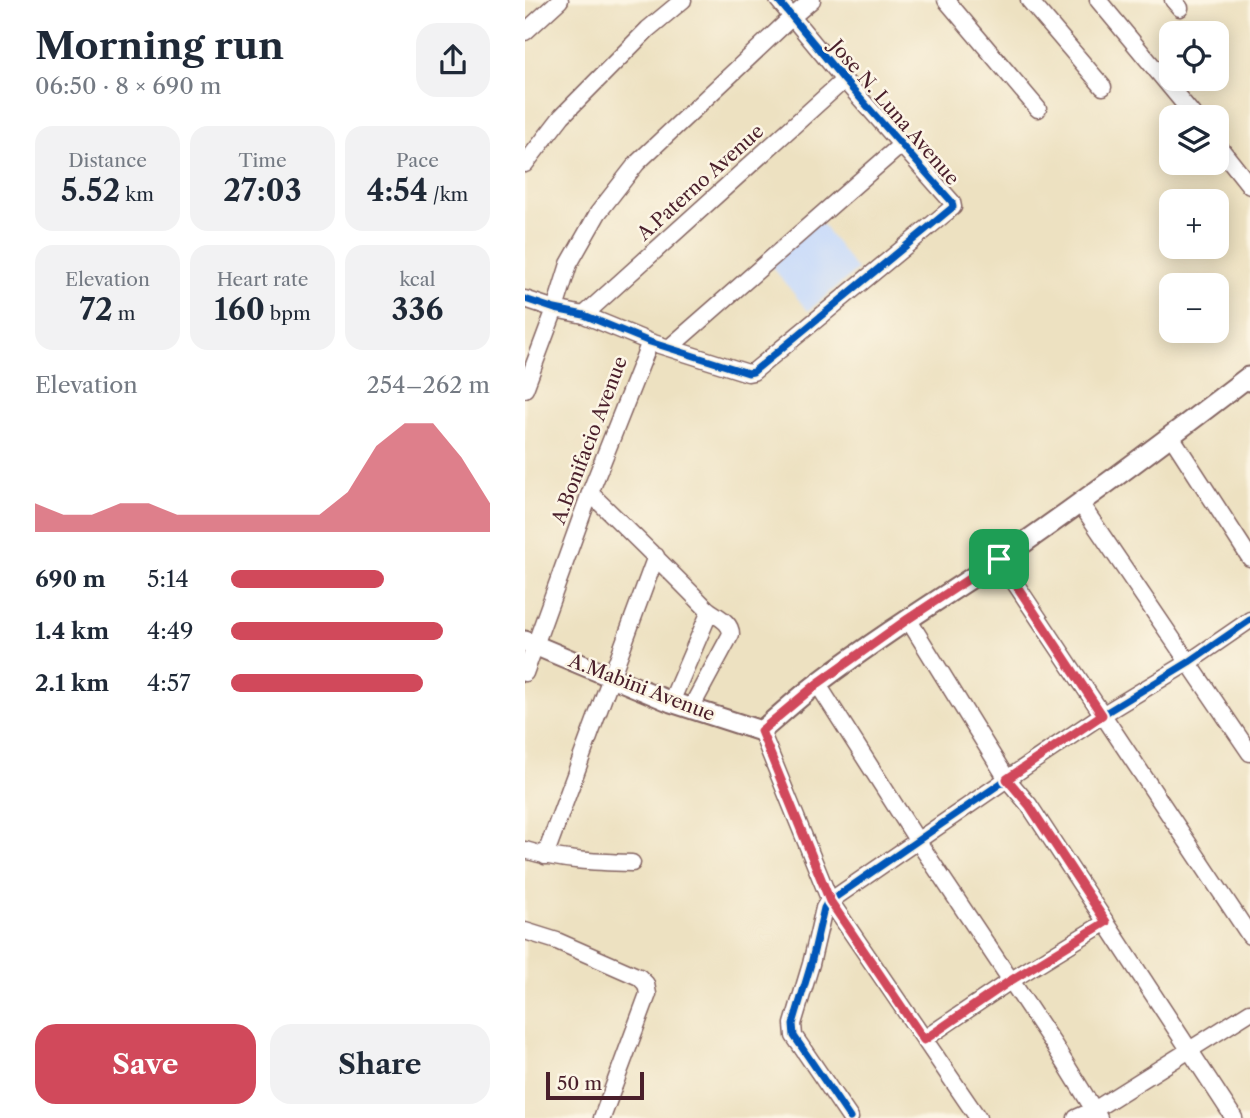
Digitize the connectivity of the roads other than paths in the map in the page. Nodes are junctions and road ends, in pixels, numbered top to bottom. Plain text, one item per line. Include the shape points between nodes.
1 (560, 0) edge
2 (683, 0) edge
3 (778, 0) edge
4 (812, 0) edge
5 (946, 0) edge
6 (1029, 0) edge
7 (1098, 0) edge
8 (792, 17) junction
9 (525, 32) edge
10 (844, 80) junction
11 (1103, 88) dead end
12 (1185, 105) edge
13 (1038, 109) dead end
14 (902, 144) junction
15 (1229, 157) edge
16 (525, 164) edge
17 (1247, 176) edge
18 (525, 299) edge
19 (555, 309) junction
20 (584, 316) junction
21 (650, 342) junction
22 (669, 348) junction
23 (1249, 378) edge
24 (525, 389) edge
25 (1171, 436) junction
26 (590, 493) junction
27 (1080, 503) junction
28 (656, 556) junction
29 (1250, 558) edge
30 (999, 559) junction
31 (710, 611) junction
32 (908, 619) junction
33 (1250, 620) edge
34 (530, 643) edge
35 (1189, 662) junction
36 (525, 673) edge
37 (610, 677) junction
38 (817, 684) junction
39 (671, 702) junction
40 (691, 708) junction
41 (1102, 715) junction
42 (761, 731) junction
43 (1250, 753) edge
44 (1007, 779) junction
45 (916, 840) junction
46 (525, 850) edge
47 (545, 856) junction
48 (632, 863) dead end
49 (830, 901) junction
50 (1106, 922) junction
51 (525, 931) edge
52 (1250, 936) edge
53 (1010, 981) junction
54 (1250, 1012) edge
55 (924, 1040) junction
56 (1189, 1049) junction
57 (1097, 1114) edge
58 (602, 1118) edge
59 (850, 1118) edge
60 (978, 1118) edge
61 (1076, 1118) edge
62 (1234, 1118) edge

1 - 9 street
2 - 16 street via 562,116
3 - 8 street, Jose N. Luna Avenue
4 - 8 street
5 - 13 street
6 - 11 street
7 - 12 street
8 - 10 street, Jose N. Luna Avenue
8 - 19 street via 637,163 597,213 569,264
10 - 14 street, Jose N. Luna Avenue
10 - 20 street, A.Paterno Avenue
14 - 22 street
14 - 22 street, Jose N. Luna Avenue via 953,207 753,372
15 - 17 street
18 - 19 street
19 - 20 street
19 - 24 street
20 - 21 street
21 - 22 street
21 - 26 street, A.Bonifacio Avenue
23 - 25 street
25 - 27 street
25 - 29 street
26 - 28 street
26 - 34 street, A.Bonifacio Avenue
27 - 30 street
27 - 35 street
28 - 31 street
28 - 37 street
30 - 32 street
30 - 41 street
31 - 39 street
31 - 40 street via 729,624 731,634
32 - 38 street
32 - 44 street
33 - 35 street
34 - 36 street, A.Bonifacio Avenue
34 - 37 street, A.Mabini Avenue
35 - 41 street
35 - 43 street
37 - 39 street, A.Mabini Avenue
37 - 47 street
38 - 42 street
38 - 45 street
39 - 40 street, A.Mabini Avenue
40 - 42 street, A.Mabini Avenue
41 - 44 street
41 - 52 street
42 - 49 street
44 - 45 street
44 - 50 street
45 - 49 street
45 - 53 street
46 - 47 street
47 - 48 street
49 - 55 street
49 - 59 street via 824,908 793,1036
50 - 53 street
50 - 56 street
51 - 58 street via 621,969 646,984 648,994
53 - 55 street
53 - 57 street
54 - 56 street
55 - 60 street
56 - 57 street
56 - 62 street
57 - 61 street

